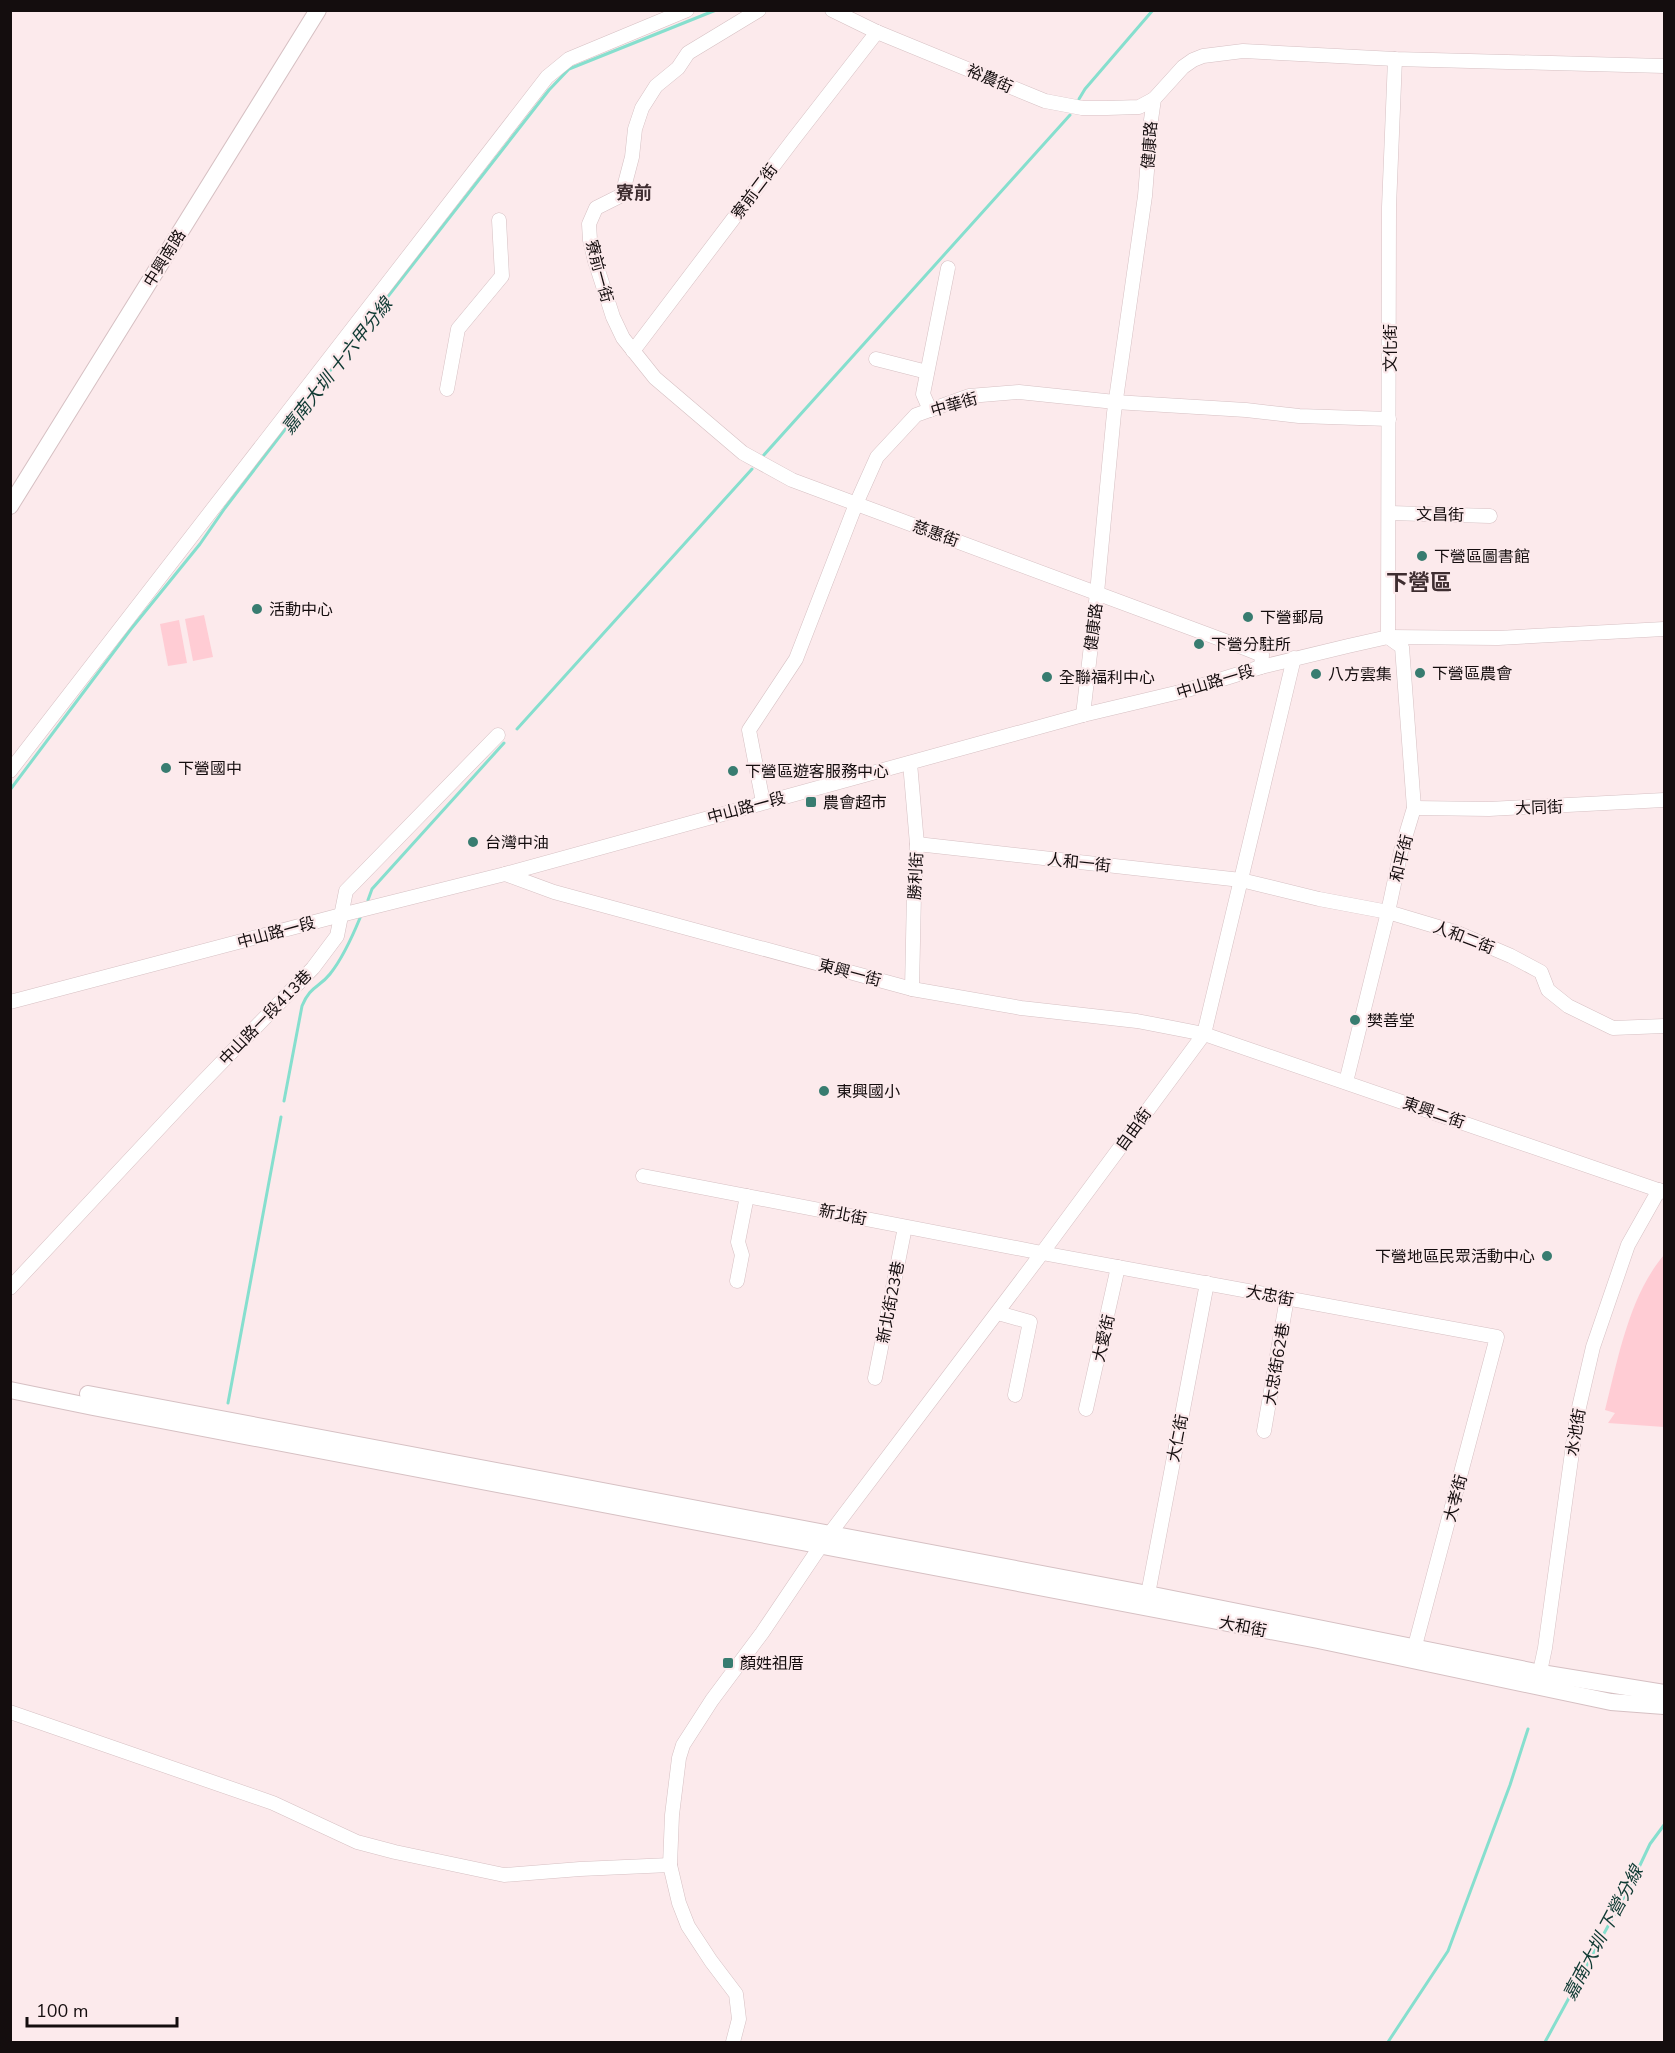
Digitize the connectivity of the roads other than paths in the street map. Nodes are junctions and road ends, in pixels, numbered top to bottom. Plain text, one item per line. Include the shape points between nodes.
1 (318, 10) edge
2 (687, 10) edge
3 (759, 10) edge
4 (832, 10) edge
5 (877, 32) junction
6 (1395, 58) junction
7 (1665, 66) edge
8 (1154, 99) junction
9 (499, 220) dead end
10 (948, 268) dead end
11 (633, 351) junction
12 (876, 359) dead end
13 (927, 372) junction
14 (447, 389) dead end
15 (1115, 402) junction
16 (930, 410) junction
17 (1389, 419) junction
18 (856, 504) junction
19 (10, 506) edge
20 (1390, 513) junction
21 (1491, 516) dead end
22 (1097, 593) junction
23 (1665, 629) edge
24 (1388, 637) junction
25 (1294, 658) junction
26 (1262, 667) junction
27 (1083, 715) junction
28 (498, 735) dead end
29 (910, 763) junction
30 (10, 771) edge
31 (1665, 800) edge
32 (763, 802) junction
33 (1414, 808) junction
34 (917, 844) junction
35 (505, 874) junction
36 (1241, 880) junction
37 (1388, 912) junction
38 (341, 915) junction
39 (912, 989) junction
40 (10, 1002) edge
41 (1665, 1026) edge
42 (1204, 1034) junction
43 (1346, 1082) junction
44 (643, 1176) dead end
45 (1662, 1191) edge
46 (747, 1196) junction
47 (905, 1227) junction
48 (1042, 1253) junction
49 (1118, 1267) junction
50 (737, 1281) dead end
51 (1207, 1283) junction
52 (10, 1288) edge
53 (1287, 1298) junction
54 (998, 1313) junction
55 (1497, 1337) joint
56 (10, 1378) edge
57 (875, 1378) dead end
58 (10, 1390) edge
59 (1015, 1395) dead end
60 (1086, 1409) dead end
61 (1264, 1431) dead end
62 (827, 1539) junction
63 (1148, 1594) junction
64 (1413, 1653) junction
65 (1539, 1679) junction
66 (1665, 1693) edge
67 (1665, 1706) edge
68 (10, 1712) edge
69 (670, 1865) junction
70 (733, 2043) edge

1 - 19 main road, 中興南路
2 - 30 street via 569,59 547,77
3 - 11 street, 寮前一街 via 688,53 678,68 656,86 635,129 622,195 596,208 589,224 590,240 613,317
4 - 5 street, 裕農街
5 - 8 street, 裕農街 via 1045,101 1107,108 1139,107
5 - 11 street, 寮前二街
6 - 7 street, 健康路
6 - 8 street, 健康路 via 1242,51 1203,56 1183,67
6 - 17 street, 文化街 via 1389,207
8 - 15 street, 健康路 via 1145,196
9 - 14 street via 502,276 458,329
10 - 13 street
11 - 18 street, 慈惠街 via 656,378 752,459 792,480
12 - 13 street
13 - 16 street via 923,394
15 - 16 street, 中華街 via 1019,392 969,396
15 - 17 street, 中華街
15 - 22 street, 健康路
16 - 18 street, 中華街 via 916,416 877,457
17 - 20 street, 文化街
18 - 22 street, 慈惠街
18 - 32 street, 中華街 via 796,659 749,730
20 - 21 street, 文昌街
20 - 24 street, 文化街
22 - 26 street, 慈惠街 via 1262,656
22 - 27 street, 健康路
23 - 24 street, 中山路一段 via 1498,638
24 - 25 street, 中山路一段
24 - 33 street, 和平街 via 1402,647
25 - 26 street, 中山路一段
25 - 36 street, 自由街
26 - 27 street, 中山路一段
27 - 29 street, 中山路一段
28 - 38 street, 中山路一段413巷 via 346,891
29 - 32 street, 中山路一段
29 - 34 street, 勝利街
31 - 33 street, 大同街 via 1489,809
32 - 35 street, 中山路一段
33 - 37 street, 和平街
34 - 36 street, 人和一街
34 - 39 street, 勝利街
35 - 38 street, 中山路一段
35 - 39 street, 東興一街 via 554,892
36 - 37 street, 人和二街
36 - 42 street, 自由街
37 - 41 street, 人和二街 via 1455,932 1511,956 1541,972 1548,990 1568,1006 1613,1028
37 - 43 street, 和平街
38 - 40 street, 中山路一段
38 - 52 street, 中山路一段413巷 via 337,936 313,968
39 - 42 street, 東興一街
42 - 43 street, 東興二街
42 - 48 street, 自由街
43 - 45 street, 東興二街
44 - 46 street, 新北街
45 - 65 street, 水池街 via 1628,1245 1593,1347 1577,1416
46 - 47 street, 新北街
46 - 50 street via 738,1242 742,1255
47 - 48 street, 新北街
47 - 57 street, 新北街23巷
48 - 49 street, 大忠街
48 - 54 street, 自由街
49 - 51 street, 大忠街
49 - 60 street, 大愛街
51 - 53 street, 大忠街
51 - 63 street, 大仁街
53 - 55 street, 大忠街
53 - 61 street, 大忠街62巷
54 - 59 street via 1030,1322
54 - 62 street, 自由街
55 - 64 street, 大孝街
56 - 62 main road
58 - 62 main road
62 - 63 main road, 大和街
62 - 64 main road, 大和街
62 - 69 street, 自由街 via 683,1745 672,1815
63 - 64 main road, 大和街
64 - 65 main road, 大和街
65 - 66 main road, 大和街
65 - 67 main road, 大和街 via 1611,1702
68 - 69 street via 273,1803 357,1842 395,1852 504,1875
69 - 70 street, 自由街 via 688,1926 736,1994 739,2019

